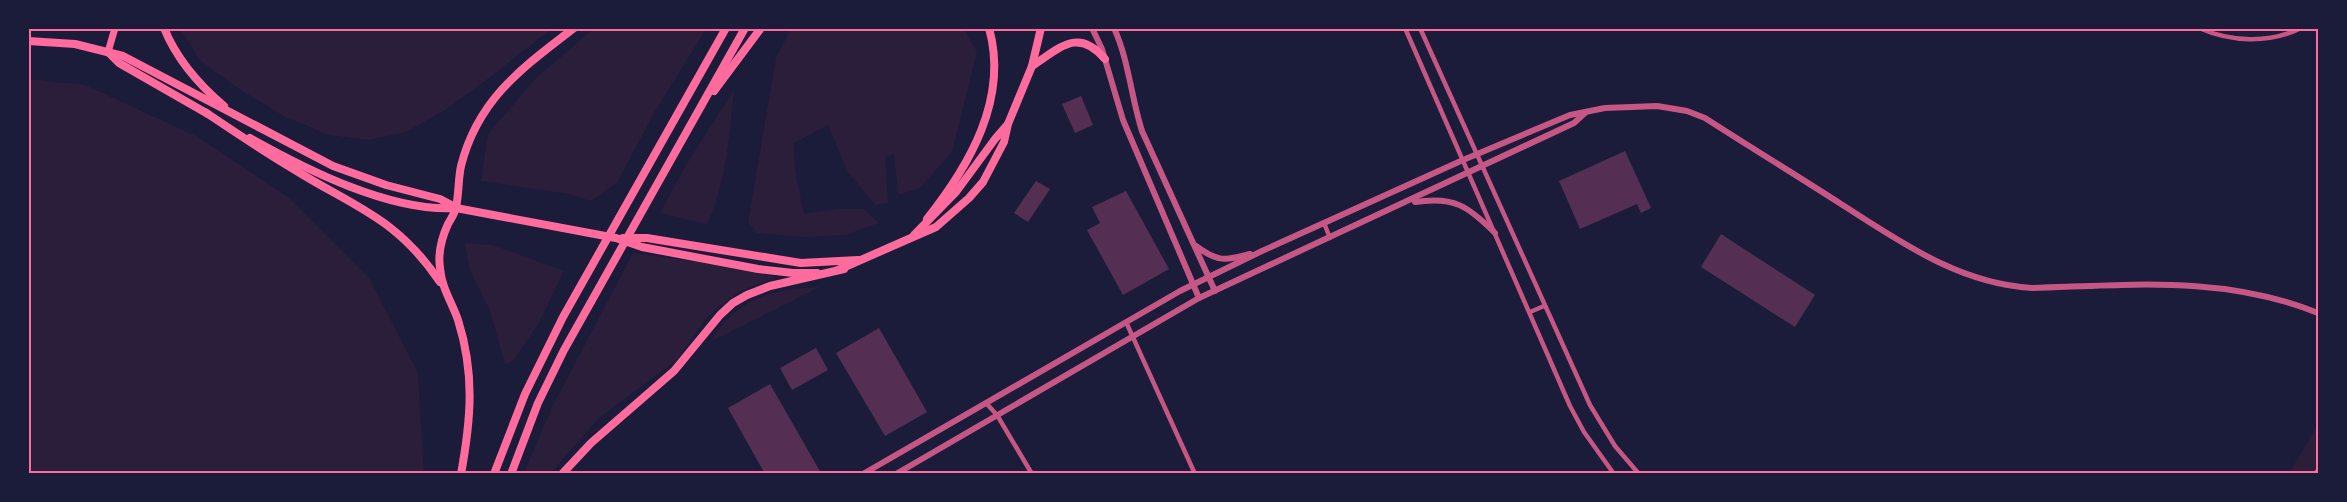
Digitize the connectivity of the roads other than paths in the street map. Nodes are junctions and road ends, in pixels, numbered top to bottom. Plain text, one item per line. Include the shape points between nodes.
1 (115, 28) edge
2 (164, 28) edge
3 (574, 28) edge
4 (726, 28) edge
5 (745, 28) edge
6 (761, 28) edge
7 (989, 28) edge
8 (1041, 28) edge
9 (1092, 28) edge
10 (1114, 28) edge
11 (1405, 28) edge
12 (2199, 28) edge
13 (2301, 28) edge
14 (1421, 31) edge
15 (1410, 40) junction
16 (28, 41) edge
17 (108, 52) junction
18 (1105, 59) junction
19 (1032, 66) junction
20 (205, 112) junction
21 (1586, 112) junction
22 (245, 120) junction
23 (1008, 124) junction
24 (684, 136) junction
25 (1477, 154) junction
26 (1463, 160) junction
27 (1482, 167) junction
28 (1469, 174) junction
29 (1405, 204) junction
30 (456, 208) junction
31 (927, 219) junction
32 (1324, 223) junction
33 (1495, 233) junction
34 (913, 236) junction
35 (616, 238) junction
36 (1330, 238) junction
37 (1193, 244) junction
38 (1262, 251) junction
39 (860, 260) junction
40 (844, 269) junction
41 (1209, 278) junction
42 (1193, 285) junction
43 (1215, 291) junction
44 (448, 294) junction
45 (1199, 298) junction
46 (1544, 306) junction
47 (1530, 312) junction
48 (2319, 313) edge
49 (1126, 322) junction
50 (1133, 336) junction
51 (986, 403) junction
52 (997, 415) junction
53 (461, 474) edge
54 (494, 474) edge
55 (511, 474) edge
56 (562, 474) edge
57 (863, 474) edge
58 (896, 474) edge
59 (1032, 474) edge
60 (1195, 474) edge
61 (1614, 474) edge
62 (1639, 474) edge

1 - 17 main road
2 - 22 main road via 191,73 216,99
3 - 30 highway via 527,64 487,106 460,168
4 - 54 highway via 537,369
5 - 24 highway
6 - 24 highway
7 - 31 highway via 994,74 984,124 962,172
8 - 19 main road
9 - 18 street
10 - 37 street via 1142,131
11 - 15 street
12 - 13 street via 2223,38 2242,40 2278,36
14 - 15 street
14 - 25 street
15 - 26 street
16 - 17 main road via 75,44
17 - 20 main road via 119,63
17 - 22 main road via 123,56
18 - 19 main road via 1090,45 1072,42
18 - 42 street via 1123,120
19 - 23 main road
20 - 30 main road via 273,151 341,183 434,210
20 - 44 highway via 297,172 383,221 414,248
21 - 25 street
21 - 27 street via 1574,123
21 - 48 street via 1649,106 1696,114 1924,256 1992,283 2032,288 2187,284 2260,294
22 - 30 main road via 333,166 440,199
23 - 31 main road via 956,192
23 - 34 main road via 1004,142 983,182 936,227
24 - 55 highway via 551,376
25 - 26 street
25 - 27 street
26 - 28 street
26 - 32 street
27 - 28 street
27 - 46 street
28 - 29 street
28 - 33 street
29 - 33 street via 1441,199 1456,203 1471,210
29 - 36 street
30 - 35 main road
30 - 44 highway via 439,258
31 - 34 main road
32 - 36 street
32 - 38 street
33 - 47 street
34 - 39 main road
35 - 39 main road via 647,238 801,263
35 - 40 main road via 642,247 758,269 805,273
36 - 43 street
37 - 38 street via 1208,255 1226,260
37 - 41 street
38 - 41 street
39 - 40 main road
40 - 56 highway via 770,286 733,303 674,371 591,443
41 - 42 street
41 - 43 street
42 - 45 street
42 - 49 street
43 - 45 street
44 - 53 highway via 468,359 471,398
45 - 50 street
46 - 47 street
46 - 62 street via 1593,412
47 - 61 street via 1584,432
49 - 50 street
49 - 51 street
50 - 52 street
50 - 60 street
51 - 52 street
51 - 57 street
52 - 58 street
52 - 59 street

